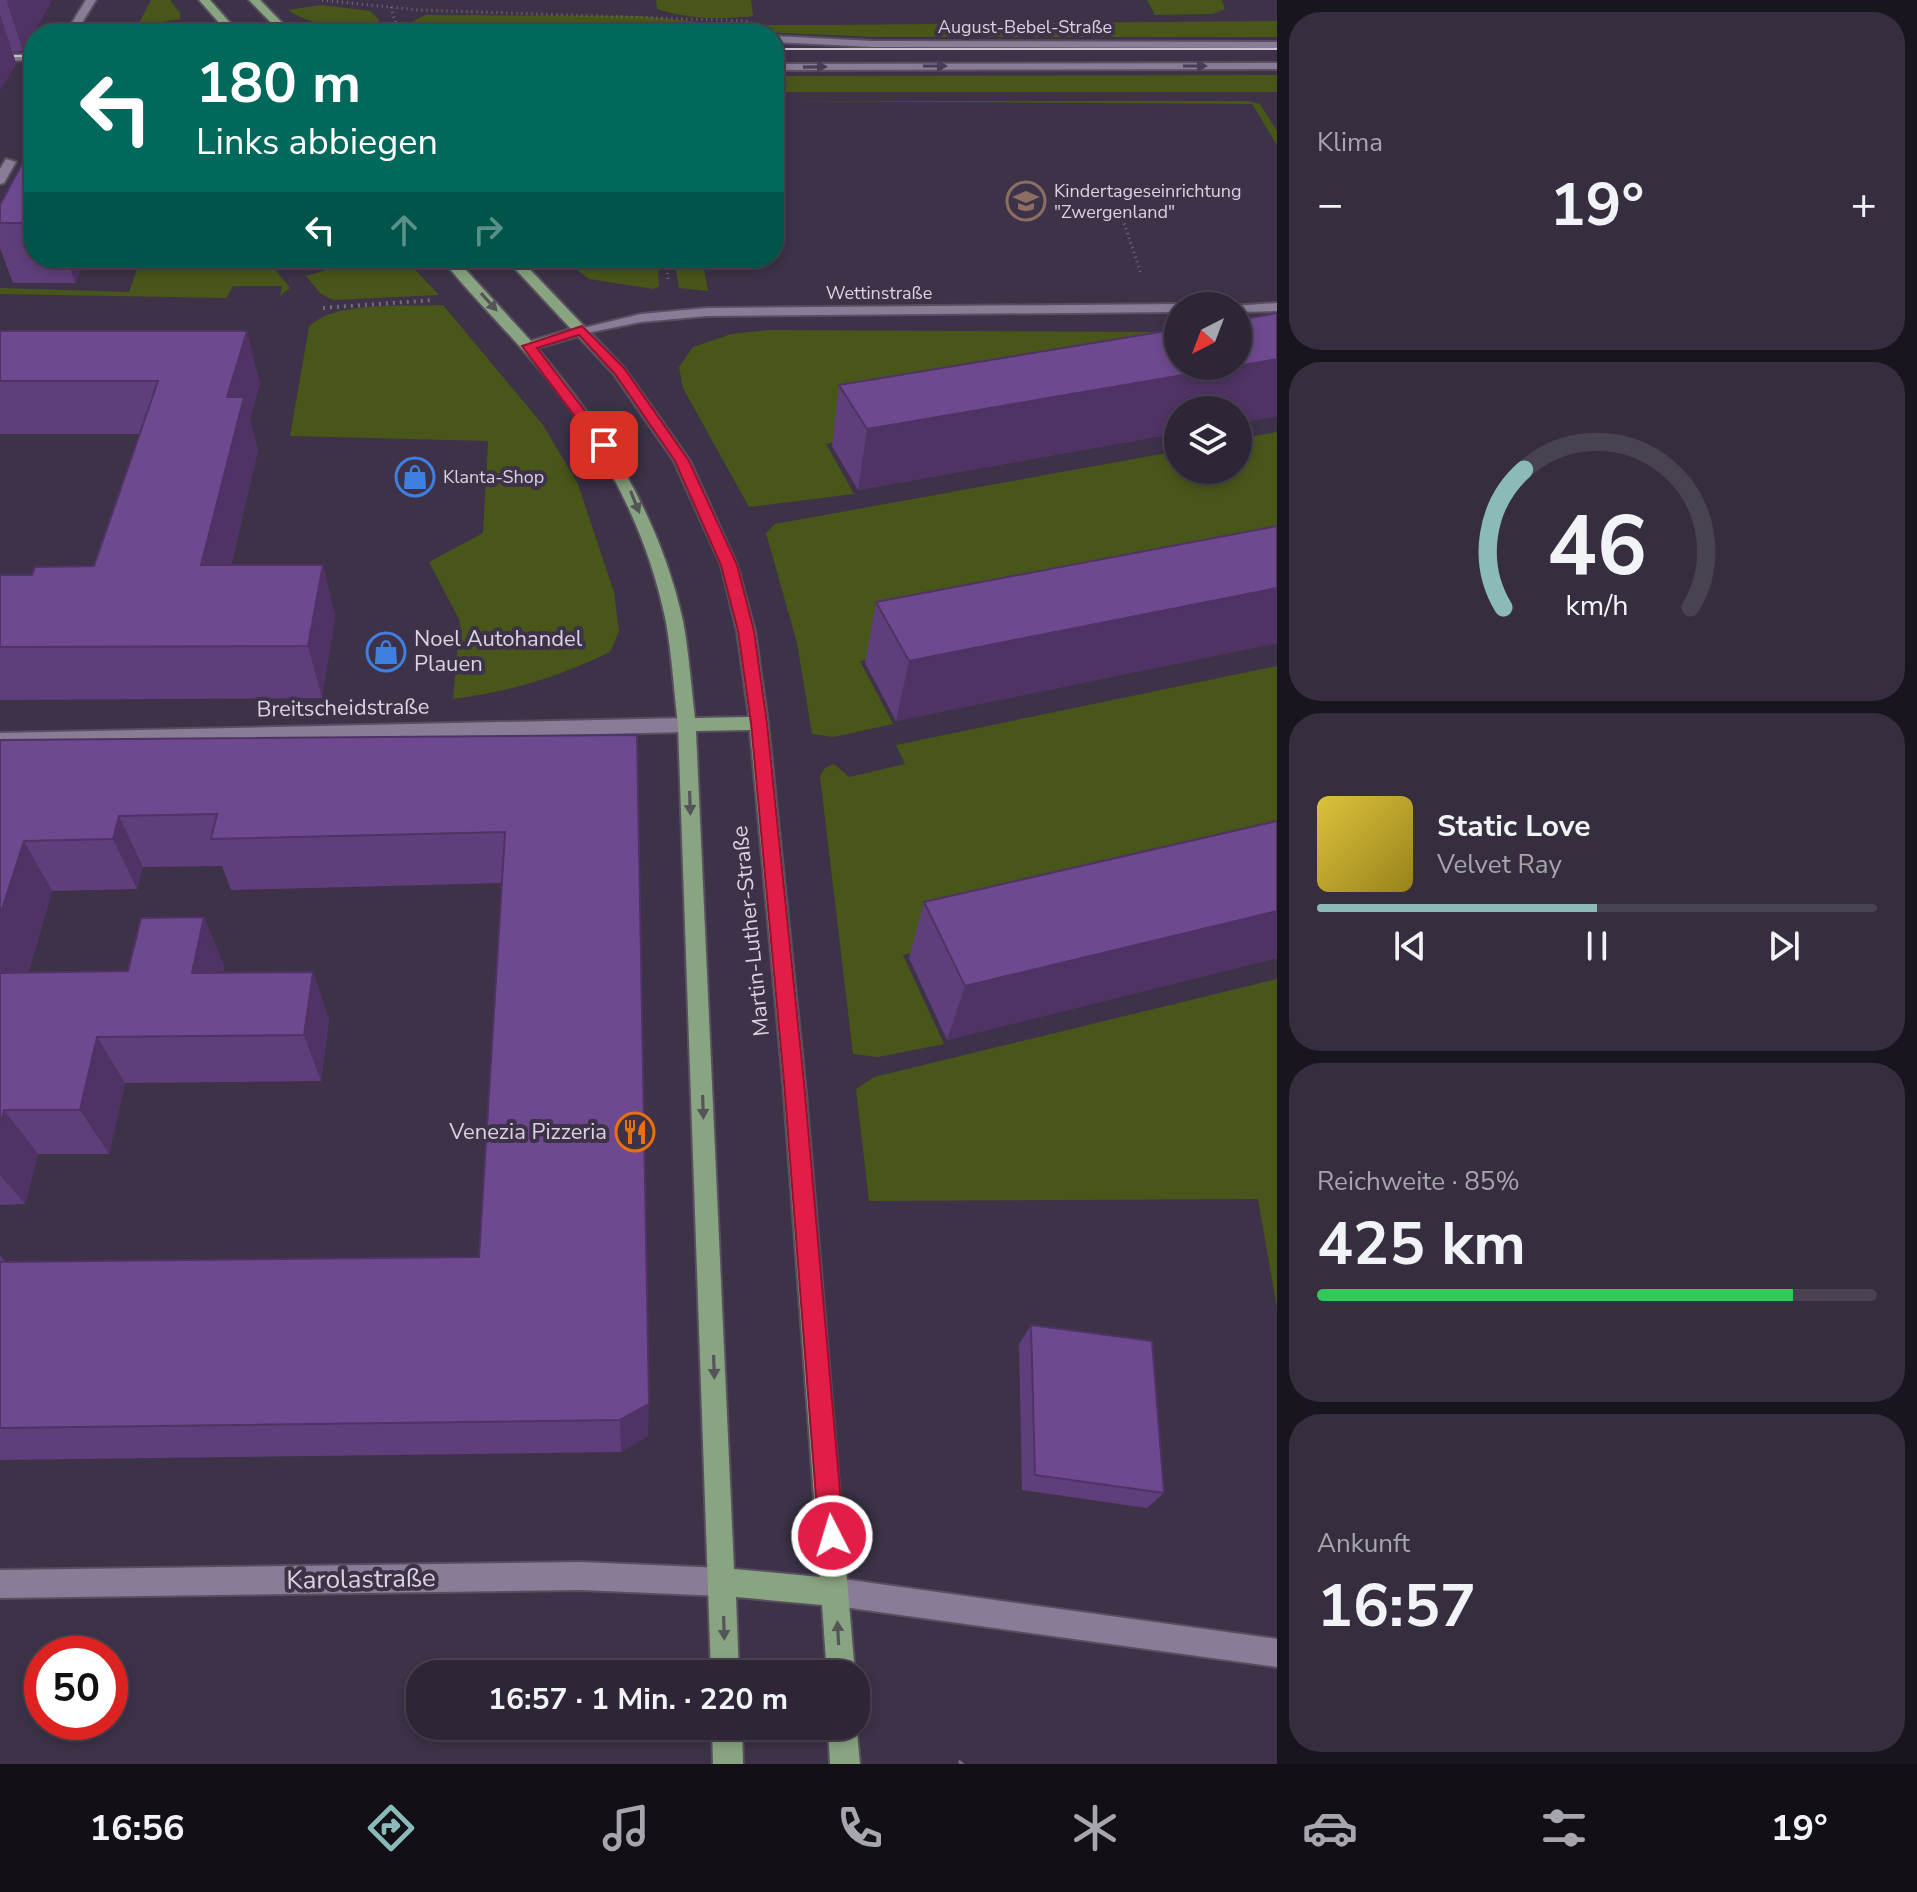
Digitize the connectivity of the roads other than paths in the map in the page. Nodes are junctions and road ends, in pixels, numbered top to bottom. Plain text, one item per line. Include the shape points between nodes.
1 (91, 0) edge
2 (204, 0) edge
3 (254, 0) edge
4 (76, 24) edge
5 (226, 24) edge
6 (278, 24) edge
7 (784, 40) edge
8 (873, 44) junction
9 (1277, 45) edge
10 (784, 53) edge
11 (24, 57) edge
12 (0, 58) edge
13 (1277, 66) edge
14 (784, 67) edge
15 (10, 162) dead end
16 (0, 180) edge
17 (457, 268) edge
18 (522, 268) edge
19 (1277, 307) edge
20 (1164, 308) edge
21 (1252, 308) edge
22 (582, 330) junction
23 (529, 346) junction
24 (759, 723) junction
25 (687, 725) junction
26 (0, 740) edge
27 (722, 1582) junction
28 (0, 1584) edge
29 (836, 1592) junction
30 (1277, 1653) edge
31 (725, 1660) edge
32 (840, 1660) edge
33 (727, 1740) edge
34 (844, 1740) edge
35 (728, 1764) edge
36 (845, 1764) edge

1 - 4 street
2 - 5 main road
3 - 6 main road
7 - 8 street, August-Bebel-Straße
8 - 9 street, August-Bebel-Straße
8 - 10 street
11 - 12 street
14 -> 13 street, August-Bebel-Straße
15 - 16 street
17 -> 23 main road
18 - 22 main road, Martin-Luther-Straße
19 - 21 street
20 - 22 street, Wettinstraße via 707,312
22 - 23 main road
22 - 24 main road, Martin-Luther-Straße via 653,416 712,521 746,631
23 -> 25 main road via 593,426 627,482 654,549 674,621
24 - 25 main road
24 - 29 main road, Martin-Luther-Straße
25 - 26 street, Breitscheidstraße
25 -> 27 main road
27 - 28 street, Karolastraße via 580,1576
27 - 29 main road
27 -> 31 main road
29 - 30 street
32 -> 29 main road, Martin-Luther-Straße
33 - 35 main road
34 - 36 main road

